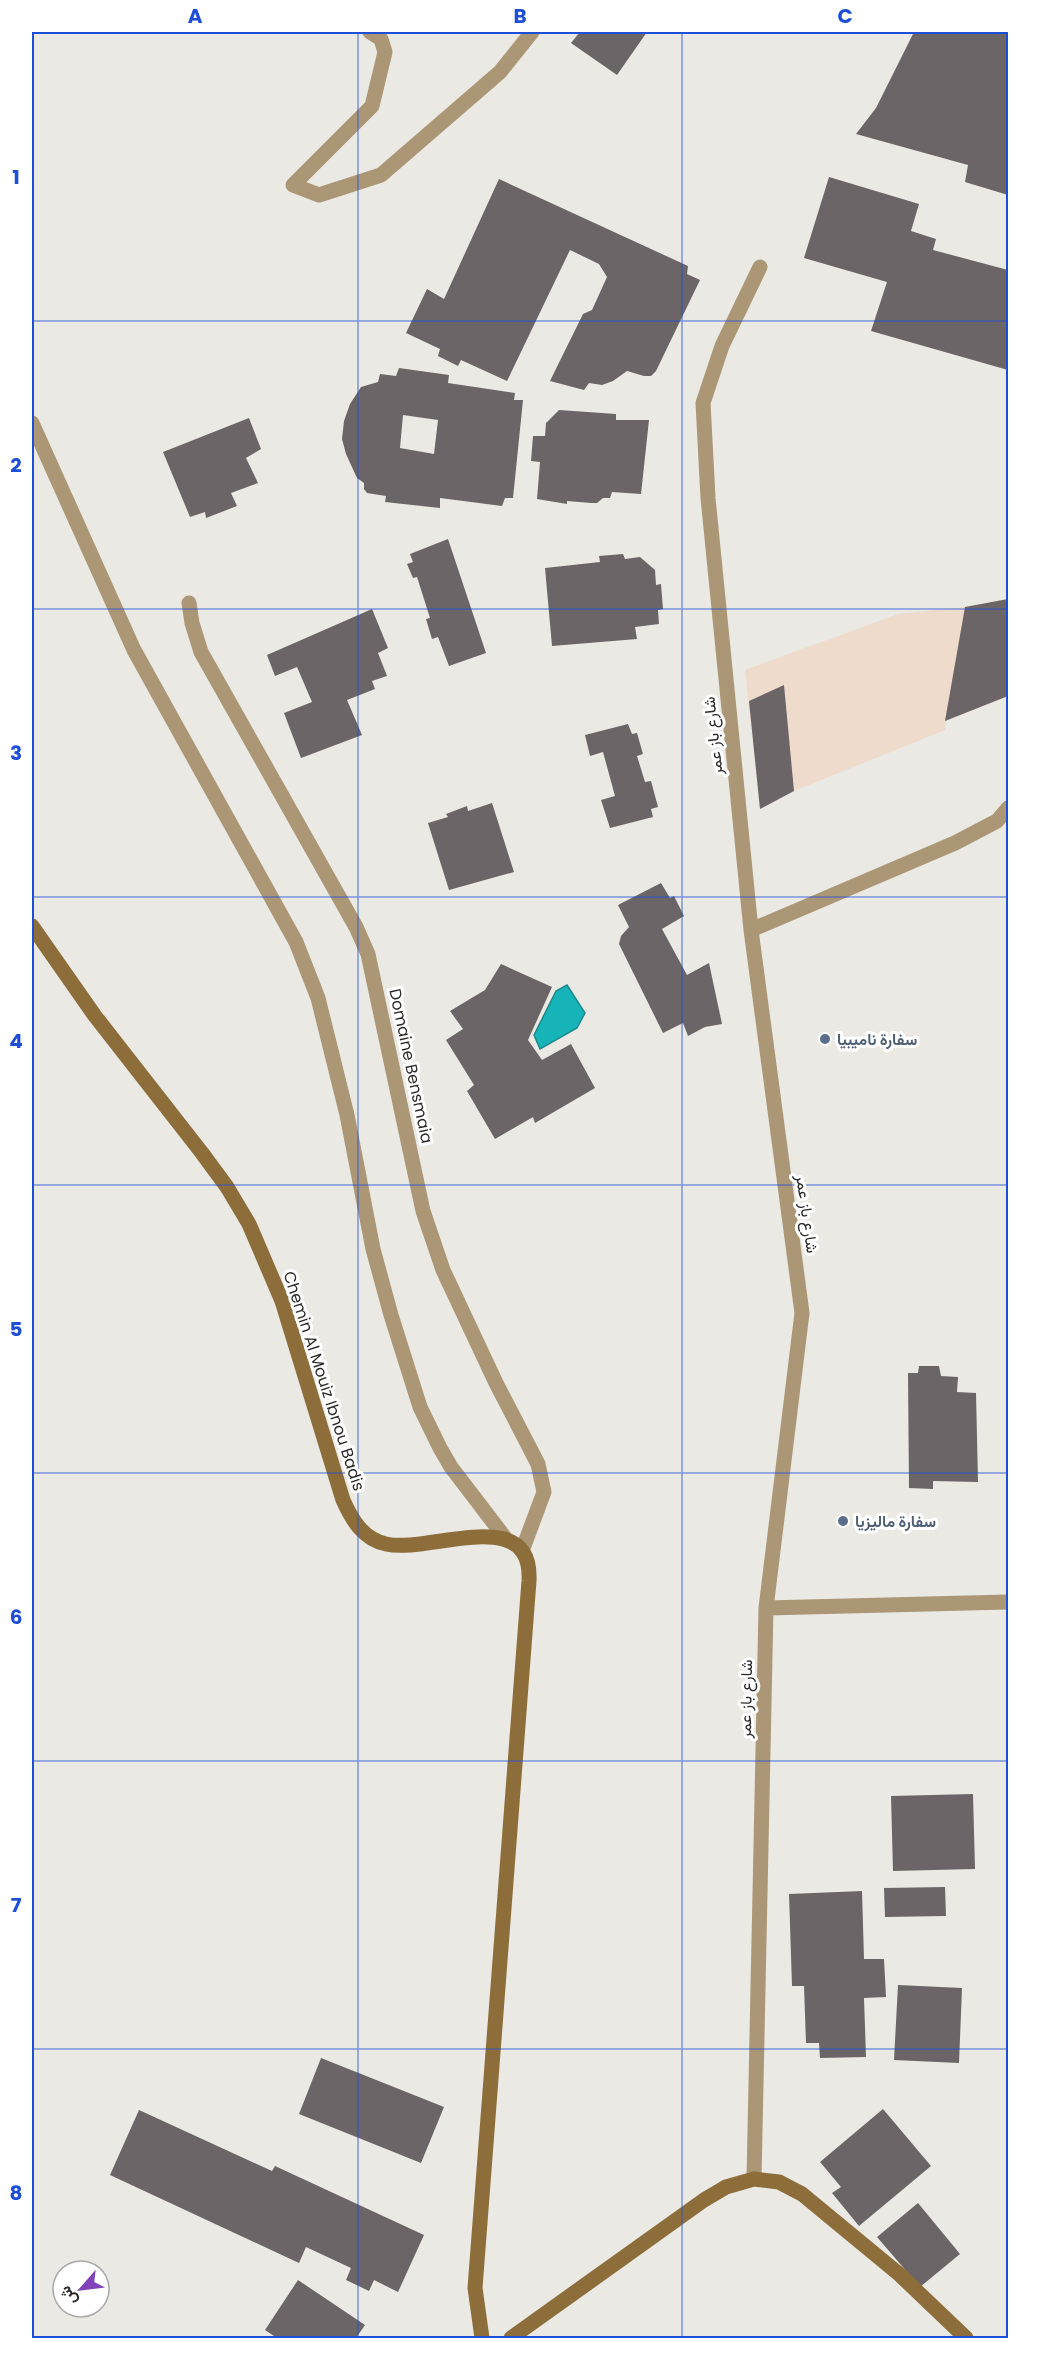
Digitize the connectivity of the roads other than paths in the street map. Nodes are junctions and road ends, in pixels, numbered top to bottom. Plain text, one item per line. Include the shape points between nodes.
1 (370, 32) edge
2 (532, 32) edge
3 (760, 267) dead end
4 (32, 423) edge
5 (189, 603) dead end
6 (1008, 808) edge
7 (32, 926) edge
8 (751, 930) junction
9 (506, 1539) junction
10 (522, 1551) junction
11 (1008, 1602) edge
12 (766, 1608) junction
13 (754, 2179) junction
14 (482, 2338) edge
15 (511, 2338) edge
16 (966, 2338) edge

1 - 2 street via 383,43 385,52 372,106 293,185 319,195 381,175 500,72
3 - 8 street, شارع باز عمر via 722,346 703,403 708,498
4 - 9 street via 134,650 296,942 318,998 347,1115 373,1249 420,1407 452,1467
5 - 10 street, Domaine Bensmaia via 201,652 368,954 426,1221 443,1269 538,1464 544,1492
6 - 8 street via 997,821 955,843
7 - 9 street, Chemin Al Mouiz Ibnou Badis via 95,1016 215,1170 249,1224 282,1301 351,1520 366,1536 386,1544 496,1536
8 - 12 street, شارع باز عمر via 802,1313
9 - 10 street
10 - 14 street via 530,1570 475,2288
11 - 12 street
12 - 13 street, شارع باز عمر
13 - 15 street via 726,2187 704,2200
13 - 16 street via 778,2182 802,2194 899,2274

